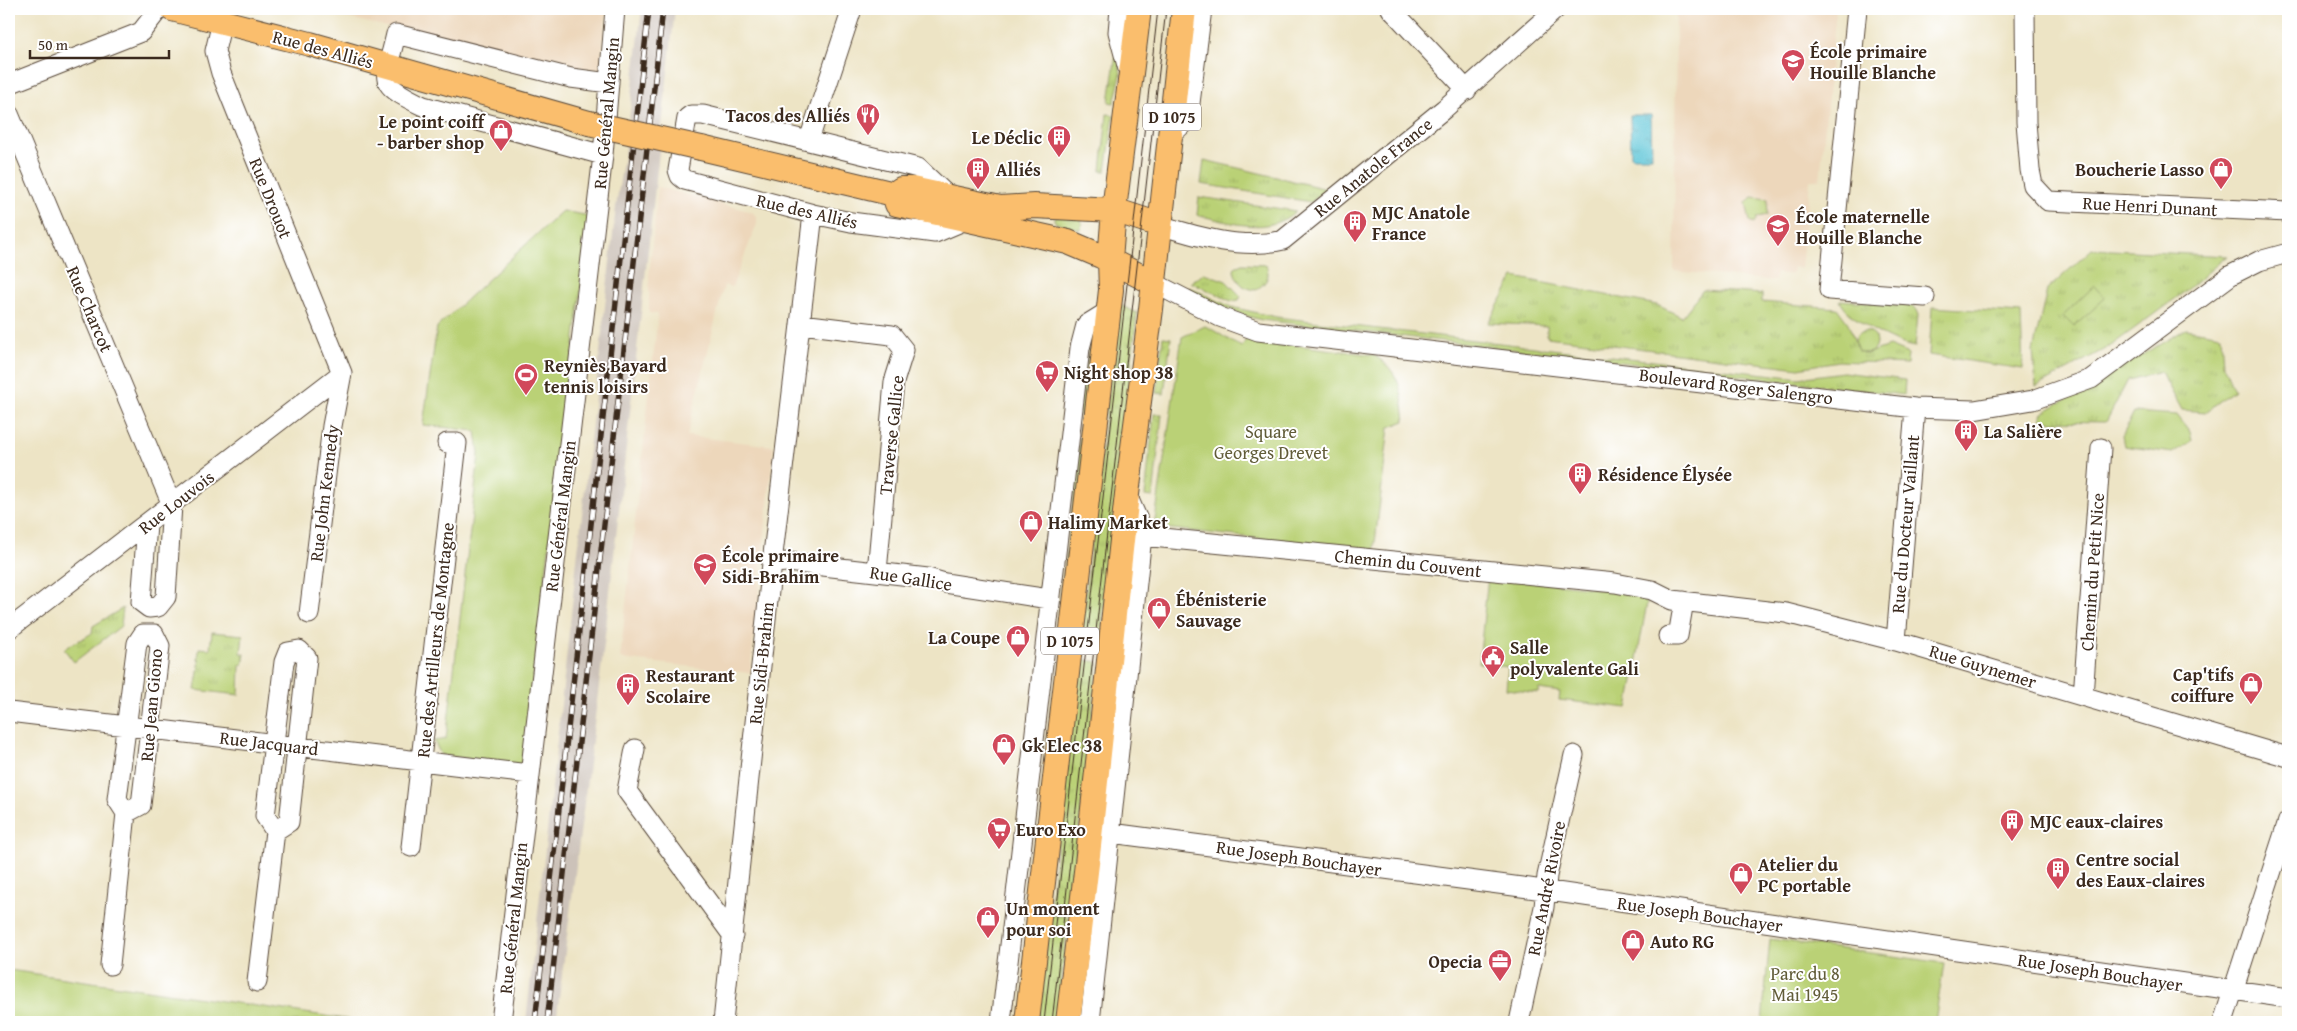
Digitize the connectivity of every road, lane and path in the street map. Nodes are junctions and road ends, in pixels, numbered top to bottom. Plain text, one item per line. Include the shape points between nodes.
1 (159, 9) edge
2 (172, 9) edge
3 (615, 9) edge
4 (852, 9) edge
5 (1120, 9) edge
6 (1139, 9) edge
7 (1184, 9) edge
8 (1202, 9) edge
9 (1391, 9) edge
10 (1556, 9) edge
11 (1857, 9) edge
12 (2025, 9) edge
13 (197, 12) edge
14 (222, 22) junction
15 (387, 66) junction
16 (1130, 74) junction
17 (609, 82) junction
18 (9, 84) edge
19 (1467, 90) junction
20 (9, 114) edge
21 (1169, 137) junction
22 (808, 140) junction
23 (603, 154) junction
24 (894, 194) junction
25 (951, 199) junction
26 (1114, 210) junction
27 (2288, 212) edge
28 (813, 214) junction
29 (968, 219) junction
30 (1160, 225) junction
31 (2288, 253) edge
32 (1110, 260) junction
33 (1152, 282) junction
34 (1925, 297) dead end
35 (1107, 312) junction
36 (801, 324) junction
37 (342, 373) junction
38 (1915, 408) junction
39 (447, 443) dead end
40 (2100, 448) dead end
41 (1126, 494) junction
42 (172, 505) junction
43 (147, 525) junction
44 (1142, 536) junction
45 (772, 563) junction
46 (877, 572) junction
47 (1049, 599) junction
48 (1678, 600) junction
49 (309, 614) dead end
50 (9, 627) edge
51 (1668, 636) dead end
52 (1896, 640) junction
53 (2083, 696) junction
54 (9, 712) edge
55 (125, 727) junction
56 (149, 730) junction
57 (274, 743) junction
58 (297, 746) junction
59 (635, 749) dead end
60 (1574, 755) dead end
61 (2288, 757) edge
62 (421, 762) junction
63 (529, 774) junction
64 (126, 813) junction
65 (2288, 821) edge
66 (275, 832) junction
67 (1110, 833) junction
68 (411, 847) dead end
69 (1546, 891) junction
70 (733, 936) junction
71 (110, 966) dead end
72 (257, 982) dead end
73 (2232, 991) junction
74 (2288, 998) edge
75 (501, 1022) edge
76 (723, 1022) edge
77 (1002, 1022) edge
78 (1027, 1022) edge
79 (1068, 1022) edge
80 (1090, 1022) edge
81 (1519, 1022) edge
82 (2223, 1022) edge

1 - 18 street via 141,32
2 - 13 main road, Rue des Alliés
3 - 17 street, Rue Général Mangin
4 - 22 street
5 - 16 street via 1118,32
6 - 16 main road, D 1075
7 - 21 main road, D 1075
8 - 21 street via 1188,119
9 - 19 street
10 - 19 street, Rue Anatole France
11 - 34 street via 1829,290
12 - 27 street, Rue Henri Dunant via 2026,122 2030,170 2033,185 2048,200
13 - 14 main road, Rue des Alliés
14 - 15 main road, Rue des Alliés
14 - 37 street, Rue Drouot via 215,51 221,73
15 - 17 street, Rue des Alliés via 396,34 571,78
15 - 23 street, Rue des Alliés via 387,82 391,88 424,106
15 - 24 main road, Rue des Alliés, bridge via 589,123
16 - 26 main road, D 1075
17 - 23 street, Rue Général Mangin
19 - 30 street, Rue Anatole France via 1283,240 1253,244
20 - 42 street, Rue Charcot
21 - 30 main road, D 1075
22 - 25 street, Rue des Alliés via 918,168
22 - 28 street, Rue des Alliés via 703,115 691,115 687,118 678,170 685,180
23 - 63 street, Rue Général Mangin
24 - 25 main road, Rue des Alliés via 901,189 912,189
24 - 29 main road, Rue des Alliés via 897,204
25 - 26 main road, Rue des Alliés via 1000,208 1034,206
26 - 30 main road, Rue des Alliés
26 - 32 main road, D 1075
28 - 29 street, Rue des Alliés via 935,233
28 - 36 street, Rue Sidi-Brahim
29 - 32 main road, Rue des Alliés via 1068,242
30 - 33 main road, D 1075
31 - 38 street, Boulevard Roger Salengro via 2259,261 2231,275 2091,379 2033,400 1974,410
32 - 33 main road, Rue des Alliés
32 - 35 main road, D 1075 via 1111,290
33 - 38 street, Boulevard Roger Salengro via 1220,317 1258,331
33 - 41 main road, D 1075
35 - 47 street via 1086,325 1080,348
35 - 78 main road, D 1075
36 - 45 street, Rue Sidi-Brahim
36 - 46 street, Traverse Gallice via 892,335 904,350 894,382
37 - 42 street, Rue Louvois
37 - 49 street, Rue John Kennedy via 332,426
38 - 52 street, Rue du Docteur Vaillant
39 - 62 street, Rue des Artilleurs de Montagne via 457,443
40 - 53 street, Chemin du Petit Nice
41 - 44 street
41 - 79 main road, D 1075
42 - 43 street, Rue Louvois
42 - 43 street via 166,597 158,607 149,608 141,602
43 - 50 street, Rue Louvois
44 - 48 street, Chemin du Couvent via 1615,583 1652,590
44 - 67 street
45 - 46 street, Rue Gallice
45 - 70 street, Rue Sidi-Brahim
46 - 47 street, Rue Gallice
47 - 77 street
48 - 51 street via 1678,636
48 - 52 street, Rue Guynemer via 1786,613
52 - 53 street, Rue Guynemer
53 - 61 street, Rue Guynemer
54 - 55 street, Rue Jacquard
55 - 56 street, Rue Jacquard
55 - 56 street, Rue Jean Giono via 136,643 143,634 154,634 160,646
55 - 64 street, Rue Jean Giono via 117,798
56 - 57 street, Rue Jacquard
56 - 64 street, Rue Jean Giono via 141,805
57 - 58 street, Rue Jacquard
57 - 58 street via 284,662 288,652 299,650 307,658
57 - 66 street via 265,816
58 - 62 street, Rue Jacquard
58 - 66 street via 289,822
59 - 70 street via 627,791
60 - 69 street, Rue André Rivoire
62 - 63 street, Rue Jacquard
62 - 68 street, Rue des Artilleurs de Montagne
63 - 75 street, Rue Général Mangin
64 - 71 street, Rue Jean Giono
65 - 73 street
66 - 72 street
67 - 69 street, Rue Joseph Bouchayer
67 - 80 street
69 - 73 street, Rue Joseph Bouchayer
69 - 81 street, Rue André Rivoire
70 - 76 street, Rue Sidi-Brahim
73 - 74 street, Rue Joseph Bouchayer
73 - 82 street

